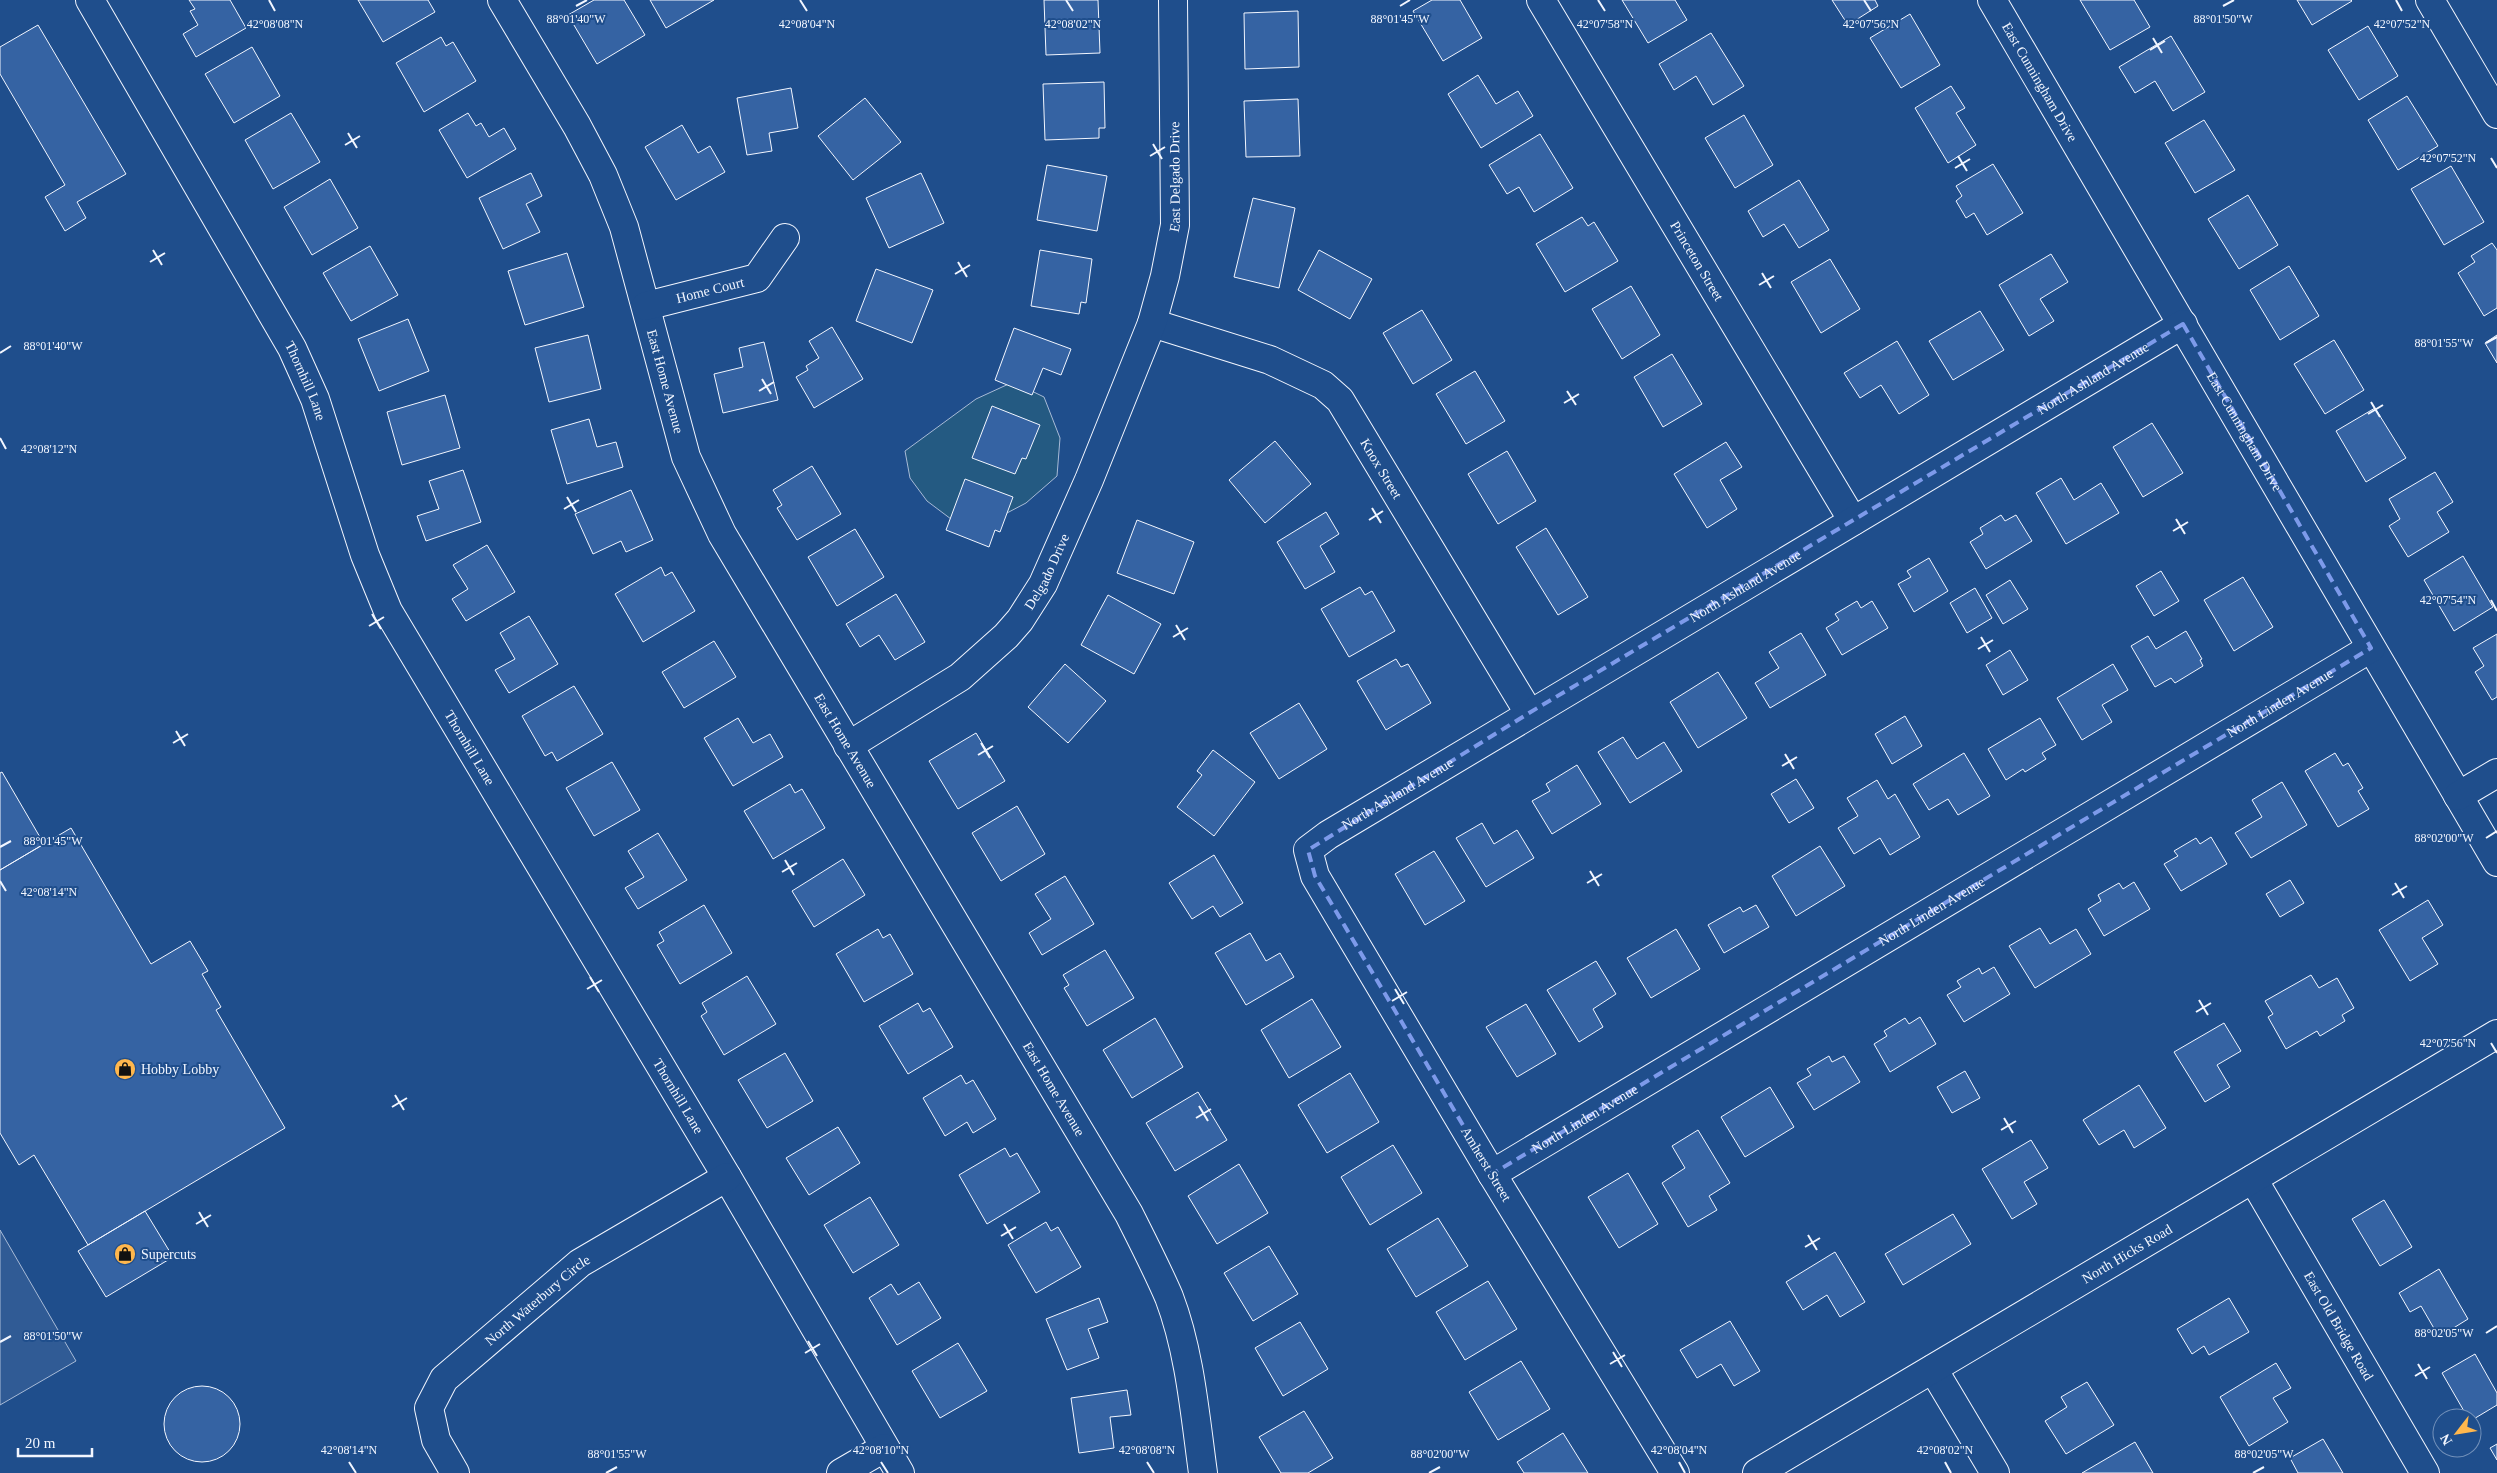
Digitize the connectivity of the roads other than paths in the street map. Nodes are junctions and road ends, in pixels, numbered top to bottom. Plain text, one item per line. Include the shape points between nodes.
1 (90, 0) edge
2 (502, 0) edge
3 (1173, 0) edge
4 (1541, 0) edge
5 (1992, 0) edge
6 (2430, 0) edge
7 (2497, 114) edge
8 (785, 238) dead end
9 (646, 306) junction
10 (1152, 322) junction
11 (2184, 324) junction
12 (1853, 521) junction
13 (2371, 648) junction
14 (1529, 713) junction
15 (848, 746) junction
16 (2497, 773) edge
17 (2458, 796) junction
18 (1308, 850) joint
19 (2497, 862) edge
20 (2497, 1034) edge
21 (1492, 1174) junction
22 (727, 1177) junction
23 (2253, 1179) junction
24 (1933, 1369) junction
25 (884, 1448) junction
26 (455, 1473) edge
27 (841, 1473) edge
28 (900, 1473) edge
29 (1203, 1473) edge
30 (1675, 1473) edge
31 (1757, 1473) edge
32 (1995, 1473) edge
33 (2425, 1473) edge

1 - 22 street, Thornhill Lane via 292,348 315,399 371,573 388,611
2 - 9 street, East Home Avenue via 603,174 624,227
3 - 10 street, East Delgado Drive via 1175,225 1166,276
4 - 12 street, Princeton Street
5 - 11 street, East Cunningham Drive
6 - 7 street
8 - 9 street, Home Court via 757,278
9 - 15 street, East Home Avenue via 686,457 722,534
10 - 14 street, Knox Street via 1270,360 1315,380 1340,400
10 - 15 street, Delgado Drive via 1089,480 1043,584 1020,620 960,677
11 - 12 street, North Ashland Avenue
11 - 13 street, East Cunningham Drive
12 - 14 street, North Ashland Avenue
13 - 17 street, East Cunningham Drive
13 - 21 street, North Linden Avenue
14 - 18 street, North Ashland Avenue
15 - 29 street, East Home Avenue via 1129,1214 1152,1260 1169,1298 1181,1340
16 - 17 street
17 - 19 street, East Cunningham Drive
18 - 21 street, Amherst Street via 1315,876
20 - 23 street, North Hicks Road
21 - 30 street, Amherst Street
22 - 25 street, Thornhill Lane
22 - 26 street, North Waterbury Circle via 580,1263 444,1379 429,1408 436,1440
23 - 24 street, North Hicks Road
23 - 33 street, East Old Bridge Road
24 - 31 street, North Hicks Road
24 - 32 street
25 - 27 street
25 - 28 street, Thornhill Lane

